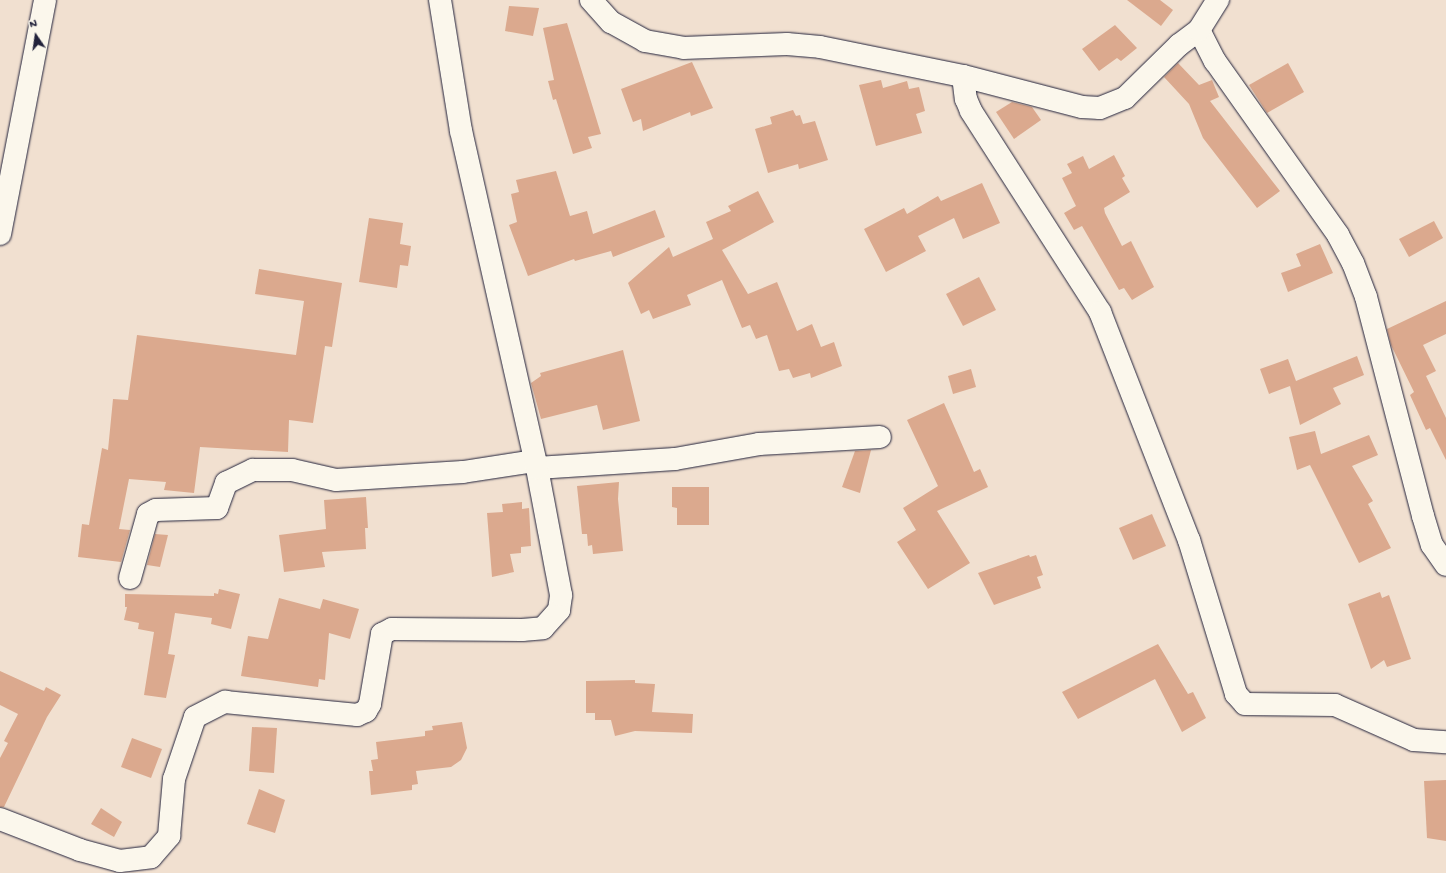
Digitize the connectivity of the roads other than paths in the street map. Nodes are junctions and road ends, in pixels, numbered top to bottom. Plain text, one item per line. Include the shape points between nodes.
1 (45, 0) edge
2 (440, 0) edge
3 (591, 0) edge
4 (1218, 0) edge
5 (1199, 30) junction
6 (963, 76) junction
7 (0, 234) edge
8 (880, 437) dead end
9 (536, 464) junction
10 (1446, 564) edge
11 (130, 578) dead end
12 (1446, 742) edge
13 (0, 819) edge

1 - 7 street
2 - 9 street via 461,131
3 - 6 street via 611,22 645,41 683,48 787,44 820,47
4 - 5 street
5 - 6 street via 1179,45 1125,98 1100,108 1082,106
5 - 10 street via 1215,61 1338,235 1353,263 1366,297 1423,516 1432,544
6 - 12 street via 966,99 971,111 1100,312 1189,540 1236,694 1245,704 1335,704 1414,740
8 - 9 street via 758,444 675,459
9 - 11 street via 463,472 336,480 292,470 253,470 226,483 217,508 156,510 148,514
9 - 13 street via 561,595 559,610 543,628 392,629 382,634 370,704 366,711 357,715 225,702 195,718 174,779 169,836 151,857 120,861 80,850

